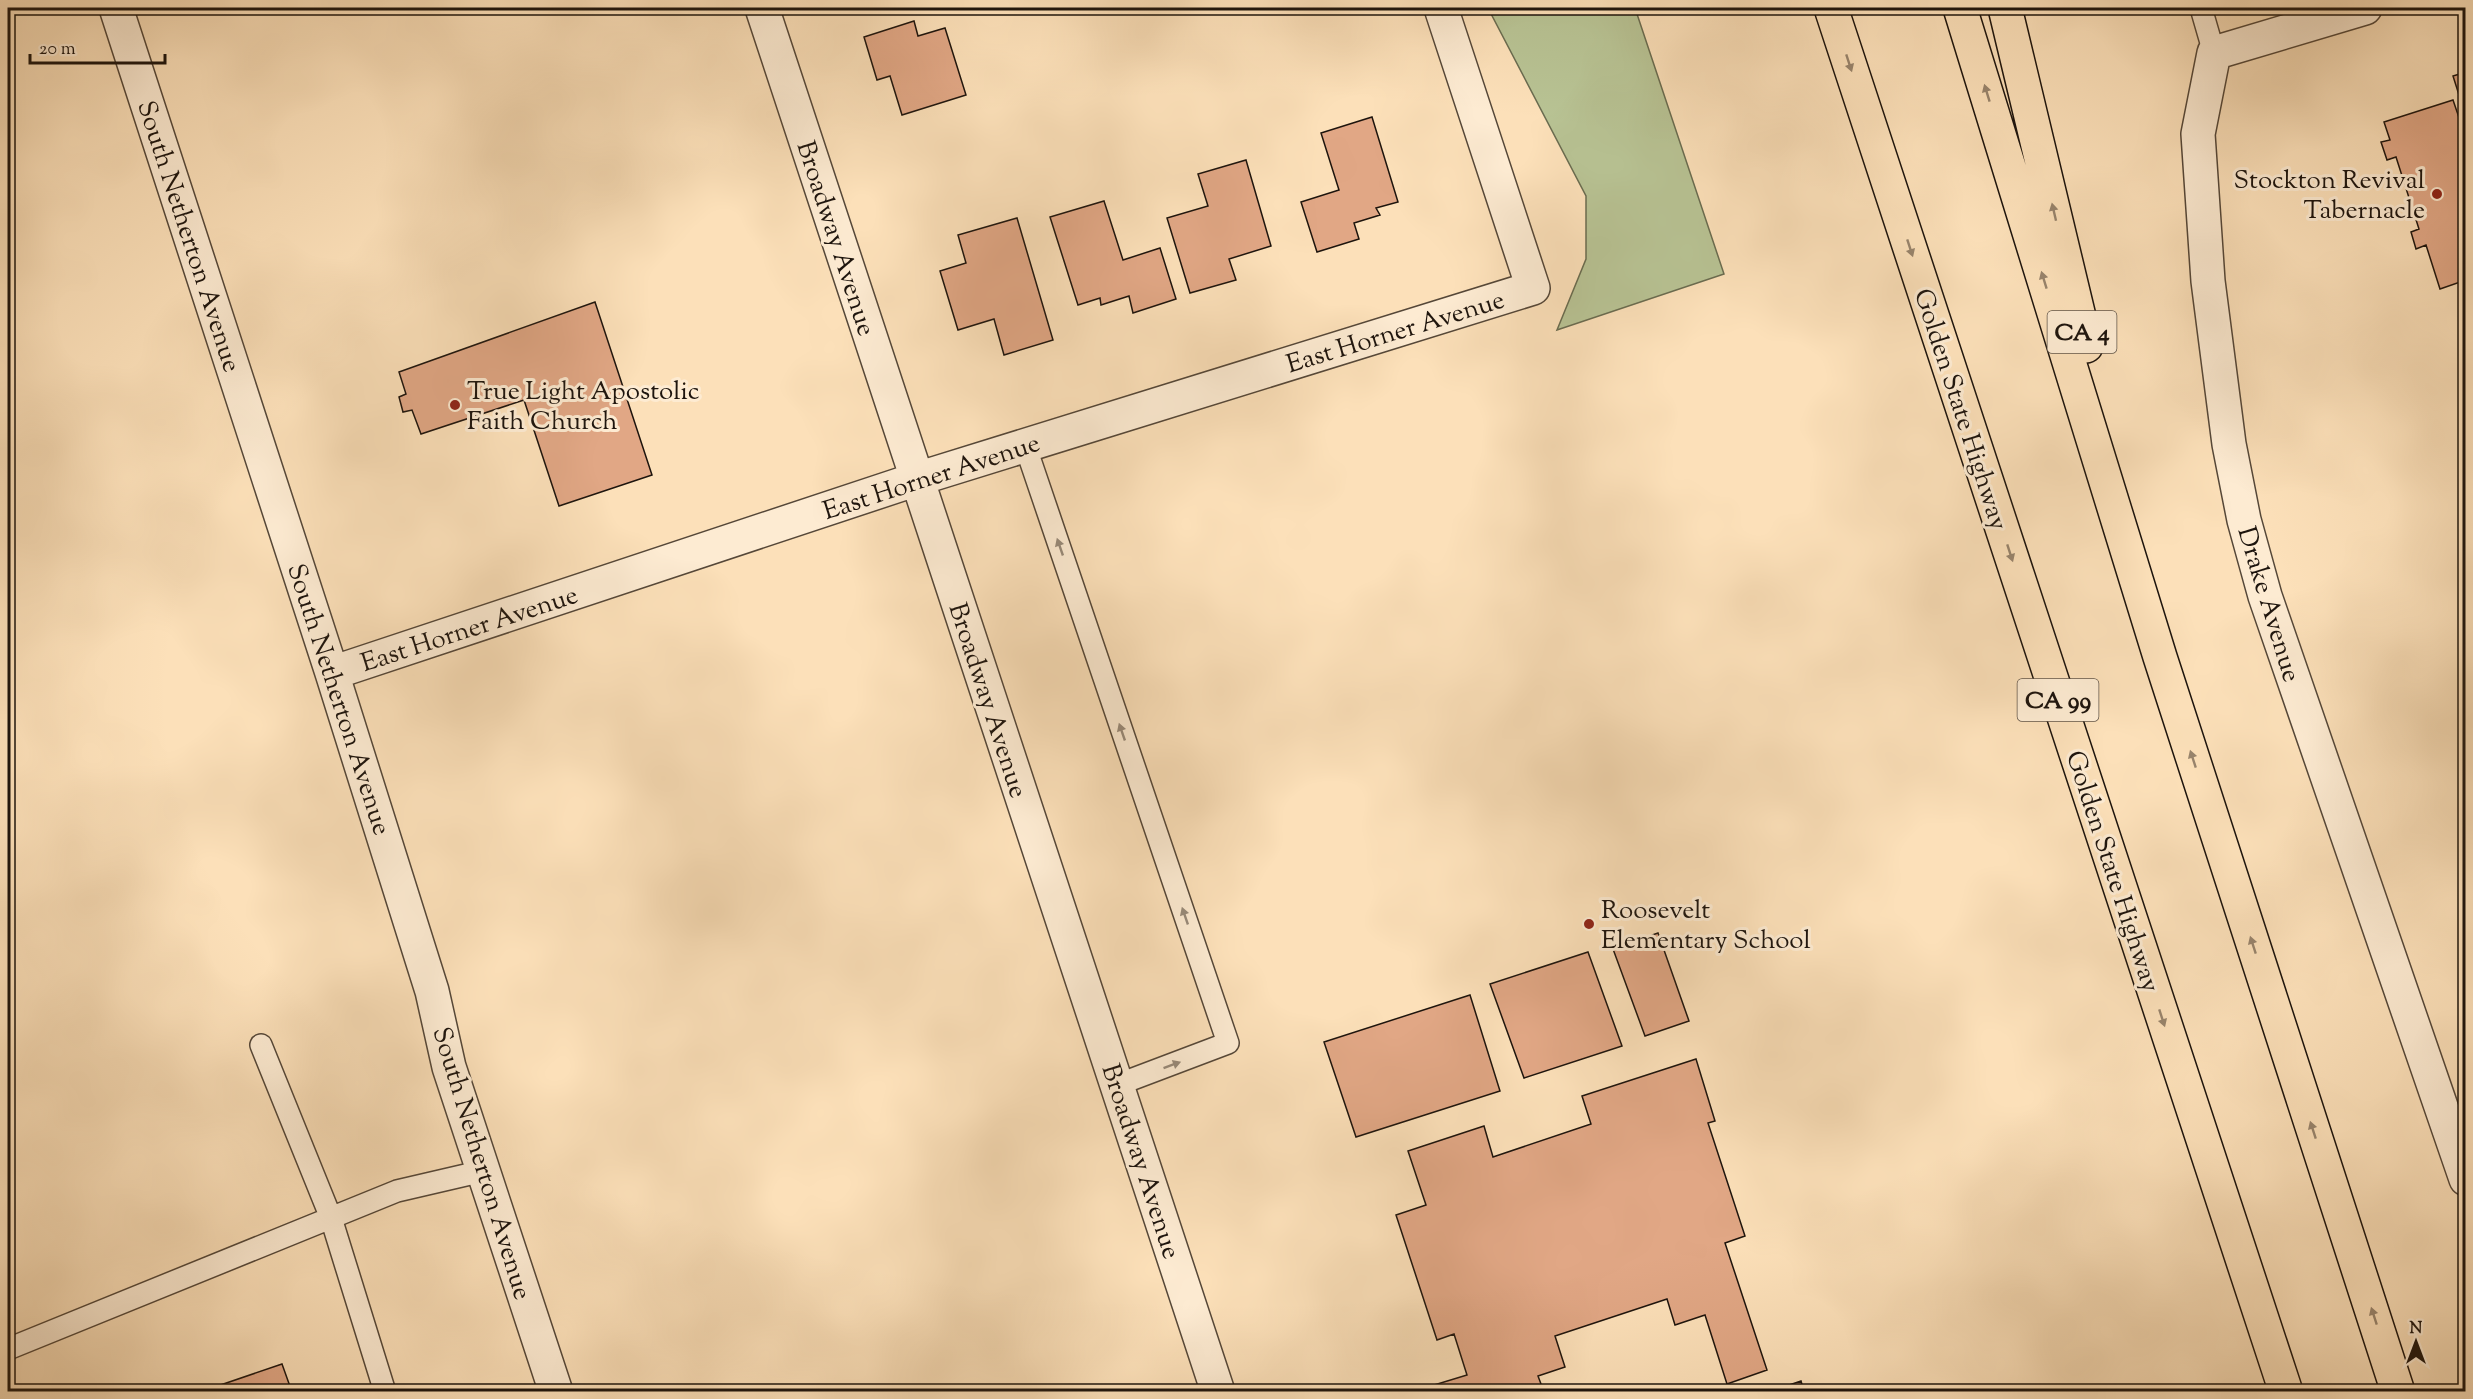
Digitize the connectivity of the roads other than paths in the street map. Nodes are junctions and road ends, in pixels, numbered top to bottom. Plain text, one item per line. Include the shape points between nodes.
1 (116, 8) edge
2 (762, 8) edge
3 (1441, 8) edge
4 (1831, 8) edge
5 (1960, 8) edge
6 (2005, 8) edge
7 (2201, 8) edge
8 (2366, 8) edge
9 (2214, 53) junction
10 (1025, 445) junction
11 (916, 479) junction
12 (2160, 657) junction
13 (332, 673) junction
14 (261, 1046) dead end
15 (1117, 1085) junction
16 (483, 1171) junction
17 (2466, 1179) edge
18 (331, 1218) junction
19 (8, 1348) edge
20 (385, 1392) edge
21 (556, 1392) edge
22 (1218, 1392) edge
23 (2286, 1392) edge
24 (2398, 1392) edge

1 - 13 street, South Netherton Avenue
2 - 11 street, Broadway Avenue
3 - 10 street, East Horner Avenue via 1533,288
4 -> 23 highway, Golden State Highway / CA 99
12 -> 5 highway
12 -> 6 highway, CA 4
7 - 9 lane, Drake Avenue
8 - 9 street
9 - 17 street, Drake Avenue via 2198,134 2208,281 2229,444 2244,520 2265,596
10 - 11 street, East Horner Avenue
15 -> 10 lane via 1228,1043
11 - 13 street, East Horner Avenue
11 - 15 street, Broadway Avenue
24 -> 12 highway
13 - 16 street, South Netherton Avenue via 432,992 448,1066
14 - 18 lane
15 - 22 street, Broadway Avenue
16 - 18 lane via 397,1191
16 - 21 street, South Netherton Avenue
18 - 19 lane
18 - 20 lane

